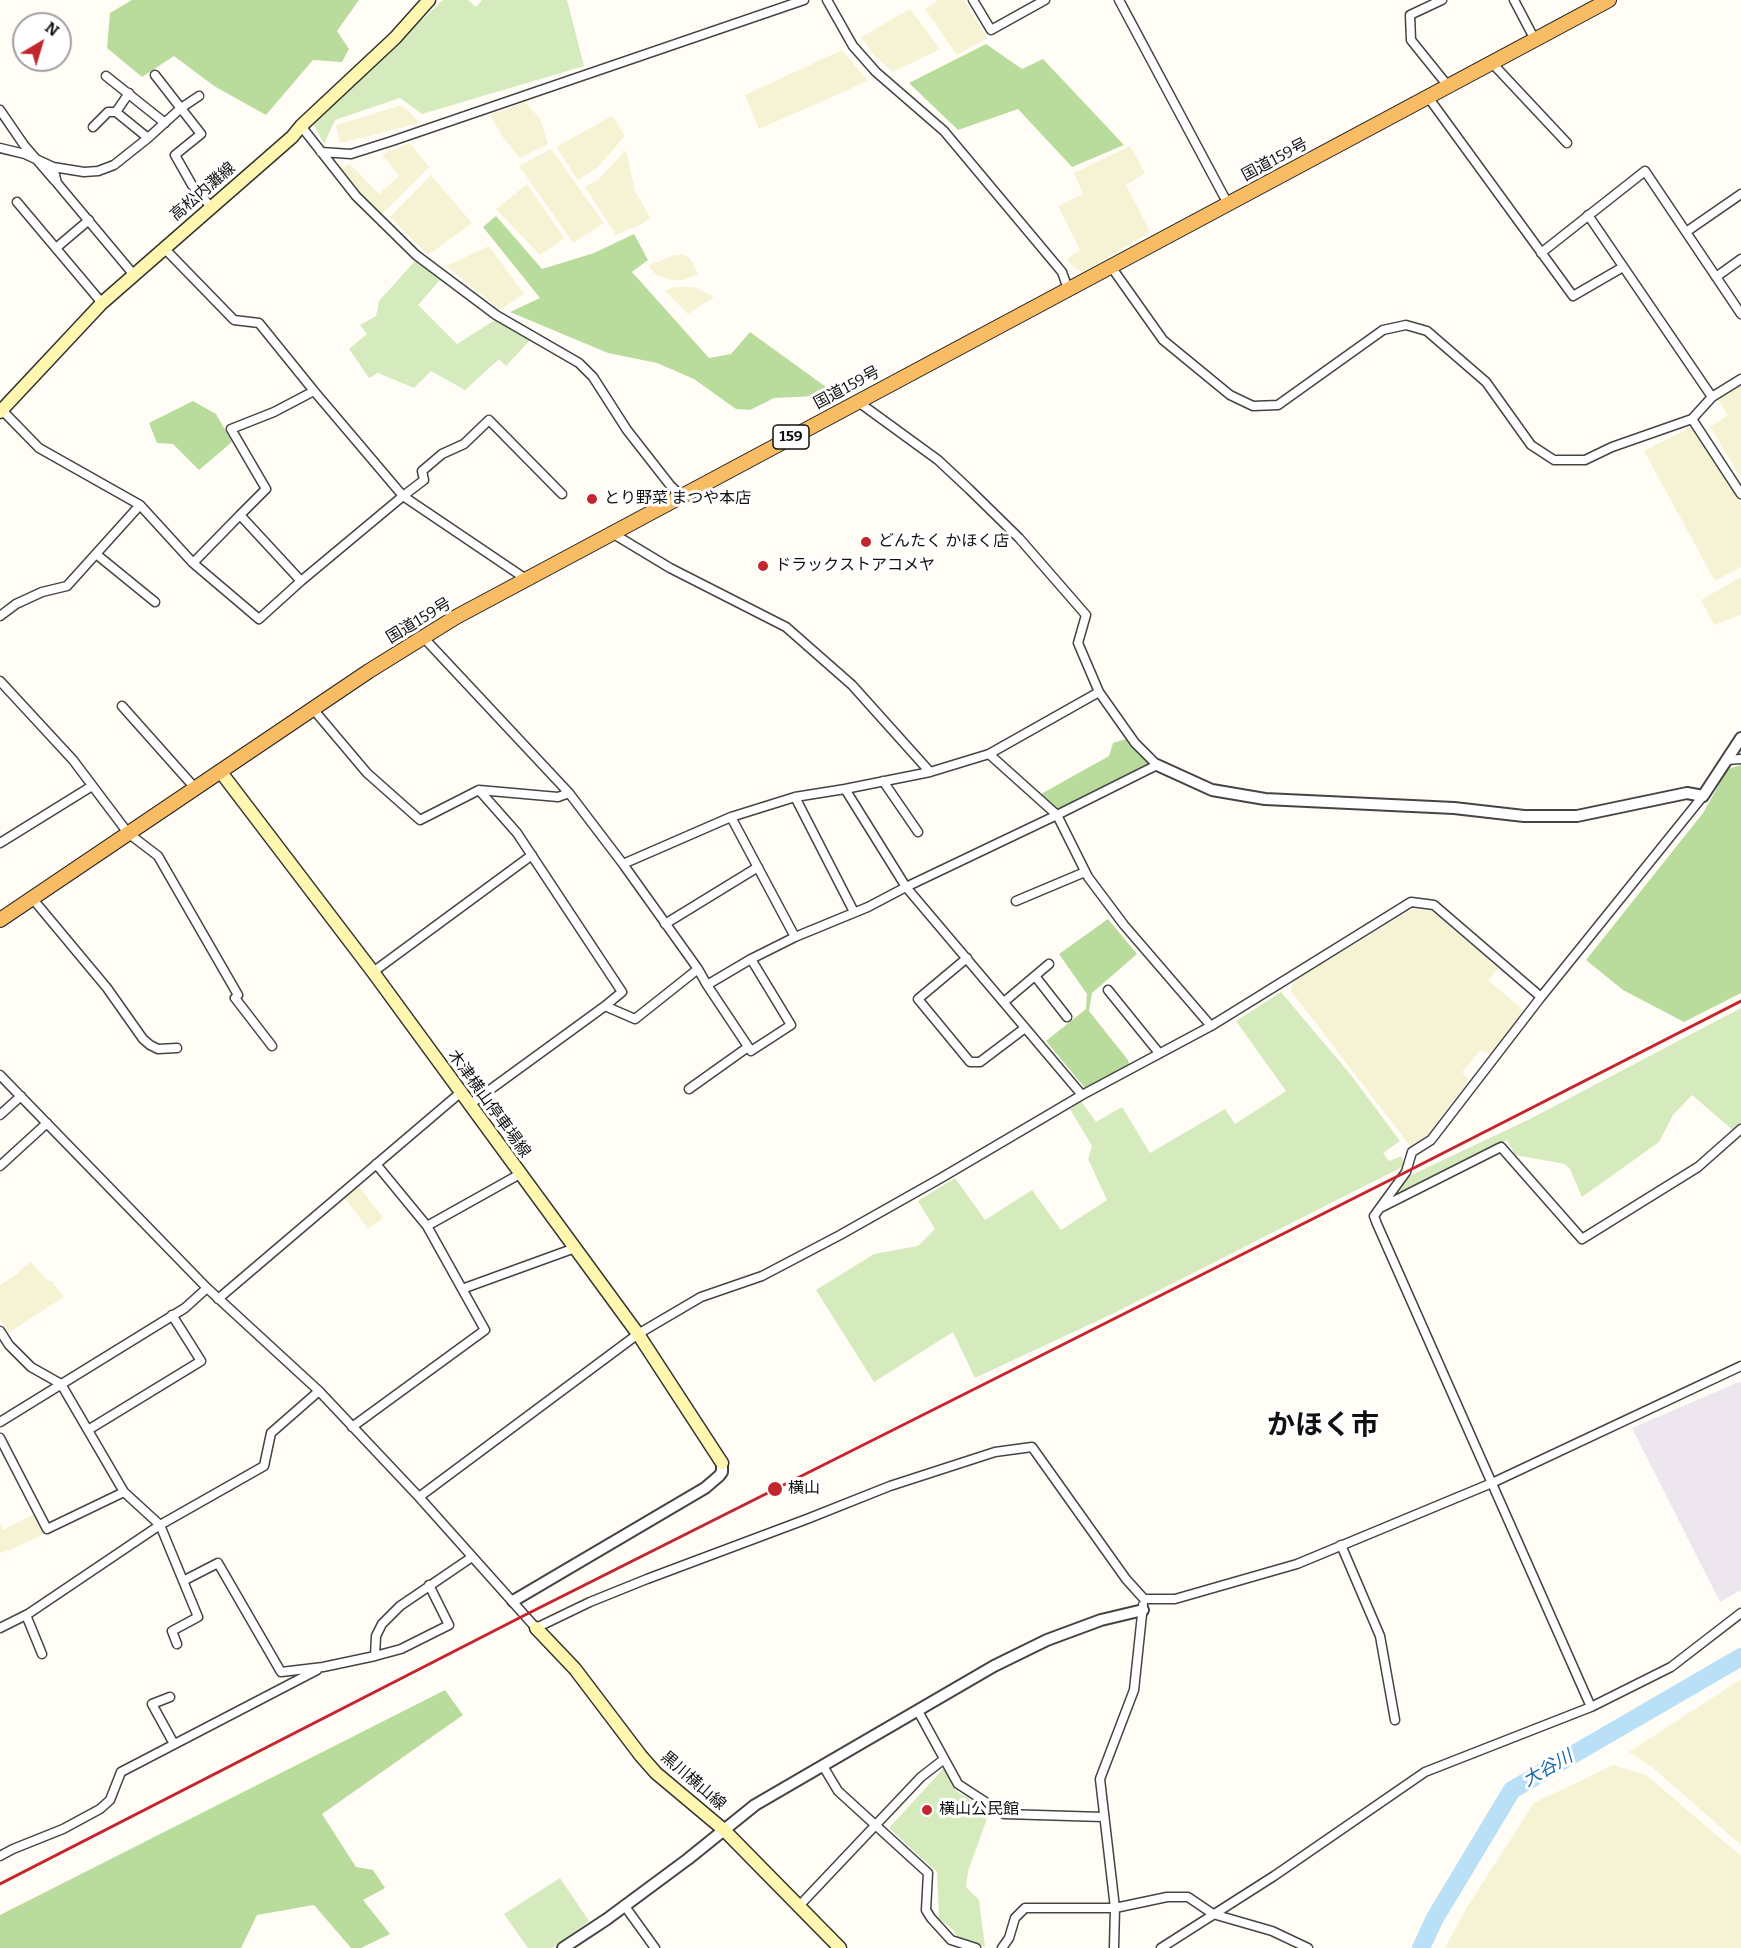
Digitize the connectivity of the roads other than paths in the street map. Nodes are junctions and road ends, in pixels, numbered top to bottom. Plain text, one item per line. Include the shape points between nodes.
1 (429, 0) edge
2 (804, 0) edge
3 (827, 0) edge
4 (973, 0) edge
5 (1045, 0) edge
6 (1119, 0) edge
7 (1442, 0) edge
8 (1514, 0) edge
9 (1609, 0) edge
10 (1535, 40) junction
11 (1492, 63) junction
12 (155, 75) dead end
13 (106, 76) dead end
14 (1448, 87) junction
15 (129, 93) junction
16 (200, 96) dead end
17 (1428, 97) junction
18 (182, 108) junction
19 (0, 110) edge
20 (116, 112) junction
21 (165, 123) junction
22 (93, 126) dead end
23 (301, 126) junction
24 (148, 138) junction
25 (1567, 142) dead end
26 (0, 148) edge
27 (321, 152) junction
28 (35, 159) junction
29 (53, 167) junction
30 (57, 183) junction
31 (1741, 194) edge
32 (17, 202) dead end
33 (1228, 204) junction
34 (211, 207) junction
35 (1588, 215) junction
36 (89, 220) junction
37 (1686, 232) junction
38 (164, 248) junction
39 (56, 249) junction
40 (1541, 252) junction
41 (1741, 260) edge
42 (1623, 267) junction
43 (1112, 268) junction
44 (134, 275) junction
45 (1716, 277) junction
46 (1068, 289) junction
47 (102, 303) junction
48 (1741, 314) edge
49 (1741, 379) edge
50 (314, 391) junction
51 (1712, 397) junction
52 (857, 401) junction
53 (1, 410) edge
54 (1692, 419) junction
55 (562, 494) dead end
56 (1741, 494) edge
57 (403, 496) junction
58 (681, 496) junction
59 (140, 505) junction
60 (240, 515) junction
61 (612, 533) junction
62 (96, 554) junction
63 (193, 563) junction
64 (526, 579) junction
65 (302, 581) junction
66 (155, 602) dead end
67 (0, 616) edge
68 (423, 637) junction
69 (0, 681) edge
70 (1099, 692) junction
71 (122, 705) dead end
72 (312, 709) junction
73 (1741, 738) edge
74 (989, 754) junction
75 (1741, 759) edge
76 (1727, 760) junction
77 (1157, 765) junction
78 (220, 771) junction
79 (930, 772) junction
80 (883, 781) junction
81 (92, 786) junction
82 (195, 788) junction
83 (845, 789) junction
84 (479, 790) junction
85 (569, 793) junction
86 (1703, 796) junction
87 (795, 797) junction
88 (1057, 815) junction
89 (731, 817) junction
90 (918, 832) dead end
91 (128, 833) junction
92 (0, 843) edge
93 (532, 855) junction
94 (623, 864) junction
95 (758, 867) junction
96 (1085, 872) junction
97 (906, 887) junction
98 (32, 898) junction
99 (1016, 901) dead end
100 (854, 912) junction
101 (0, 920) edge
102 (665, 924) junction
103 (795, 937) junction
104 (967, 958) junction
105 (752, 959) junction
106 (1049, 964) dead end
107 (698, 969) junction
108 (373, 972) junction
109 (1035, 976) junction
110 (708, 985) junction
111 (1108, 990) dead end
112 (1541, 997) junction
113 (1004, 1002) junction
114 (605, 1006) junction
115 (1067, 1017) dead end
116 (1211, 1026) junction
117 (1025, 1028) junction
118 (272, 1046) dead end
119 (748, 1047) junction
120 (177, 1048) dead end
121 (1159, 1053) junction
122 (0, 1075) edge
123 (689, 1089) dead end
124 (460, 1093) junction
125 (1082, 1095) junction
126 (21, 1096) junction
127 (469, 1106) junction
128 (0, 1115) edge
129 (47, 1123) junction
130 (1741, 1129) edge
131 (376, 1164) junction
132 (0, 1165) edge
133 (520, 1174) junction
134 (1380, 1208) junction
135 (427, 1226) junction
136 (575, 1248) junction
137 (207, 1288) junction
138 (462, 1288) junction
139 (218, 1299) junction
140 (172, 1316) junction
141 (0, 1331) edge
142 (638, 1334) junction
143 (1741, 1366) edge
144 (62, 1383) junction
145 (319, 1391) junction
146 (0, 1422) edge
147 (352, 1426) junction
148 (88, 1430) junction
149 (0, 1438) edge
150 (722, 1462) joint
151 (1492, 1483) junction
152 (124, 1492) junction
153 (419, 1497) junction
154 (160, 1525) junction
155 (1341, 1545) junction
156 (472, 1557) junction
157 (183, 1581) junction
158 (429, 1585) junction
159 (513, 1601) junction
160 (1143, 1605) junction
161 (1741, 1613) edge
162 (20, 1615) junction
163 (0, 1628) edge
164 (536, 1628) junction
165 (177, 1644) dead end
166 (42, 1654) dead end
167 (375, 1656) junction
168 (323, 1666) junction
169 (170, 1697) dead end
170 (1591, 1707) junction
171 (918, 1711) junction
172 (1395, 1720) dead end
173 (174, 1744) junction
174 (944, 1760) junction
175 (823, 1766) junction
176 (1103, 1817) junction
177 (876, 1825) junction
178 (724, 1830) junction
179 (0, 1856) edge
180 (624, 1905) junction
181 (799, 1906) junction
182 (1114, 1908) junction
183 (1213, 1914) junction
184 (562, 1948) edge
185 (655, 1948) edge
186 (840, 1948) edge
187 (976, 1948) edge
188 (1002, 1948) edge
189 (1114, 1948) edge
190 (1161, 1948) edge
191 (1308, 1948) edge

1 - 23 main road, 高松内灘線 via 395,38
2 - 27 street via 351,154
3 - 46 street via 853,46 876,72 944,131 1062,272
4 - 5 street via 991,30
6 - 33 street
7 - 14 street via 1410,15 1412,40
8 - 10 street
9 - 10 highway, 国道159号 / 159
10 - 11 highway, 国道159号 / 159
11 - 14 highway, 国道159号 / 159
11 - 25 street
12 - 18 street
13 - 15 street
14 - 17 highway, 国道159号 / 159
15 - 20 street
15 - 21 street
16 - 18 street
17 - 33 highway, 国道159号 / 159
17 - 40 street
18 - 21 street
18 - 34 street via 201,134 175,155 192,185
19 - 28 street
20 - 22 street via 108,112
20 - 24 street
21 - 24 street
23 - 27 street
23 - 34 main road, 高松内灘線
24 - 29 street via 106,169 91,172
26 - 28 street
27 - 58 street via 356,196 416,255 496,315 579,363
28 - 29 street
28 - 30 street
29 - 30 street
30 - 36 street
31 - 37 street
32 - 39 street
33 - 43 highway, 国道159号 / 159
34 - 38 main road, 高松内灘線
35 - 37 street via 1646,171
35 - 40 street
35 - 42 street
36 - 39 street
36 - 44 street
37 - 45 street
38 - 44 main road, 高松内灘線
38 - 50 street via 234,320 259,323
39 - 47 street
40 - 42 street via 1573,296
41 - 45 street
42 - 51 street
43 - 46 highway, 国道159号 / 159
43 - 54 street via 1163,340 1230,395 1253,406 1278,405 1383,330 1406,325 1427,331 1486,382 1531,445 1554,460 1585,460
44 - 47 main road, 高松内灘線
45 - 48 street
46 - 52 highway, 国道159号 / 159
47 - 53 main road, 高松内灘線
49 - 51 street
50 - 57 street
50 - 60 street via 231,429 266,489
51 - 54 street
52 - 58 highway, 国道159号 / 159
52 - 70 street via 938,460 1019,538 1086,615 1078,643
53 - 59 street via 39,448
54 - 56 street
55 - 57 street via 489,420 464,444 442,454 422,471 424,480
57 - 64 street
57 - 65 street
58 - 61 highway, 国道159号 / 159
59 - 62 street
59 - 63 street
60 - 63 street
60 - 65 street
61 - 64 highway, 国道159号 / 159
61 - 79 street via 670,568 786,627 852,685
62 - 66 street
62 - 67 street via 67,586 42,592
63 - 65 street via 259,619
64 - 68 highway, 国道159号 / 159
68 - 72 highway, 国道159号 / 159
68 - 85 street
69 - 81 street
70 - 74 street
70 - 77 street via 1135,743
71 - 82 street
72 - 78 highway, 国道159号 / 159
72 - 84 street via 367,773 420,820
73 - 76 street
74 - 79 street
74 - 88 street
75 - 76 street
76 - 86 street
77 - 86 street via 1212,790 1265,799 1454,808 1524,816 1577,816 1688,793
77 - 88 street
78 - 82 highway, 国道159号 / 159
78 - 108 main road, 木津横山停車場線
79 - 80 street
80 - 83 street
80 - 90 street
81 - 91 street
81 - 92 street
82 - 91 highway, 国道159号 / 159
83 - 87 street
83 - 97 street
84 - 85 street via 558,797
84 - 93 street
85 - 94 street
86 - 112 street
87 - 89 street
87 - 100 street
88 - 96 street
88 - 97 street
89 - 94 street
89 - 95 street
91 - 98 highway, 国道159号 / 159
91 - 118 street via 158,856 238,996 235,998
93 - 108 street
93 - 114 street via 622,992
94 - 102 street
95 - 102 street
95 - 103 street
96 - 99 street
96 - 116 street via 1124,925
97 - 100 street
97 - 104 street
98 - 101 highway, 国道159号 / 159
98 - 120 street via 143,1039 158,1049
100 - 103 street
102 - 107 street
103 - 105 street
104 - 113 street
104 - 117 street via 918,999 970,1062 980,1062
105 - 110 street
105 - 119 street via 791,1025 750,1051
106 - 109 street
107 - 110 street
107 - 114 street via 634,1019
108 - 124 main road, 木津横山停車場線
109 - 113 street
109 - 115 street
110 - 119 street
111 - 121 street
112 - 116 street via 1434,906 1411,902
112 - 134 street via 1431,1140 1412,1152 1406,1172
113 - 117 street
114 - 127 street
116 - 121 street
117 - 125 street
119 - 123 street
121 - 125 street
122 - 126 street
124 - 127 main road, 木津横山停車場線
124 - 131 street
125 - 142 street via 840,1235 762,1276 701,1297
126 - 128 street
126 - 129 street
127 - 133 main road, 木津横山停車場線
129 - 132 street
129 - 137 street
130 - 134 street via 1698,1167 1582,1239 1501,1147
131 - 135 street
131 - 139 street
133 - 135 street
133 - 136 main road, 木津横山停車場線
134 - 151 street via 1374,1216 1377,1224
135 - 138 street
136 - 138 street
136 - 142 main road, 木津横山停車場線
137 - 139 street
137 - 140 street
138 - 147 street via 485,1330
139 - 145 street
140 - 144 street
140 - 148 street via 201,1361
141 - 144 street via 31,1367
142 - 150 main road, 木津横山停車場線
142 - 153 street
143 - 151 street
144 - 146 street
144 - 148 street
145 - 147 street
145 - 154 street via 272,1433 264,1466
147 - 153 street
148 - 152 street
149 - 152 street via 47,1529
150 - 159 street via 722,1472 705,1488
151 - 155 street
151 - 170 street
152 - 154 street
153 - 156 street
154 - 157 street
154 - 162 street
155 - 160 street via 1297,1564
155 - 172 street via 1380,1636
156 - 158 street
156 - 159 street
157 - 165 street via 198,1617 172,1631
157 - 168 street via 218,1563 281,1672
158 - 167 street via 382,1624 376,1636
158 - 167 street via 449,1625 401,1649
159 - 164 street
160 - 164 street via 1032,1447 995,1452 890,1486 628,1586
160 - 171 street via 1047,1640
160 - 176 street via 1134,1689 1100,1779
161 - 170 street via 1671,1667
162 - 163 street
162 - 166 street
164 - 178 main road, 黒川横山線 via 575,1669 656,1773
167 - 168 street
168 - 173 street
169 - 173 street via 152,1704
170 - 183 street via 1425,1772
171 - 174 street
171 - 175 street
173 - 179 street via 121,1772 110,1800 100,1809
174 - 176 street via 958,1784 1004,1814
174 - 177 street via 921,1777
175 - 177 street via 838,1791
175 - 178 street via 755,1805
176 - 182 street
177 - 181 street
177 - 187 street via 928,1873 926,1910 931,1918 951,1940
178 - 180 street
178 - 181 main road, 黒川横山線
180 - 184 street
180 - 185 street
181 - 186 main road, 黒川横山線
182 - 183 street via 1167,1897 1188,1897
182 - 188 street via 1025,1908 1015,1918
182 - 189 street
183 - 190 street
183 - 191 street via 1272,1931

